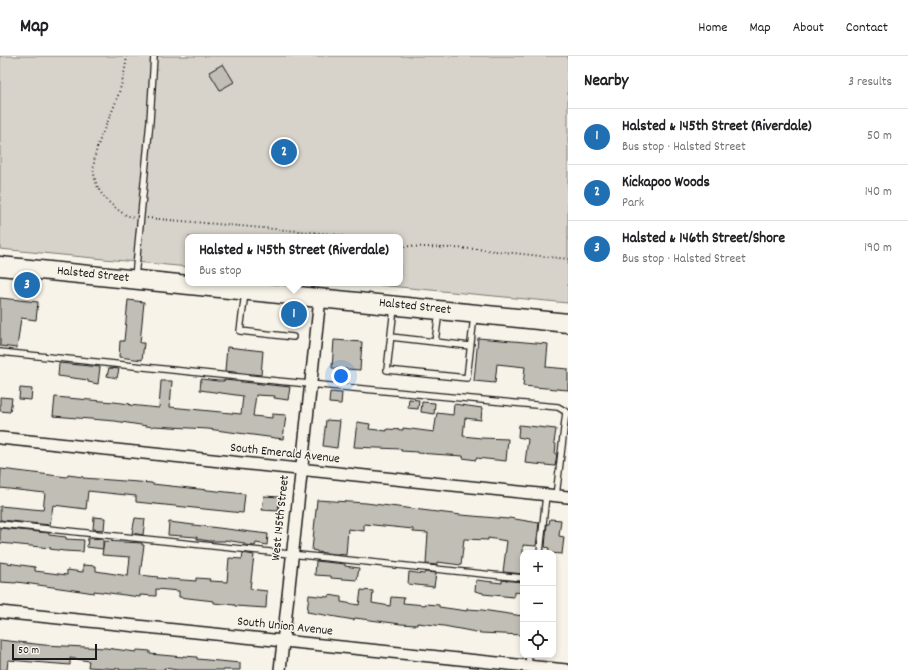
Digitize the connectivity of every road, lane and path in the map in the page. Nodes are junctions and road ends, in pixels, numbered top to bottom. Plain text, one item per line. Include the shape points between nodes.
1 (127, 56) edge
2 (154, 56) edge
3 (130, 216) dead end
4 (149, 218) dead end
5 (332, 234) edge
6 (403, 246) edge
7 (568, 259) edge
8 (0, 266) edge
9 (134, 279) junction
10 (185, 284) edge
11 (205, 286) edge
12 (246, 290) junction
13 (320, 298) junction
14 (395, 305) junction
15 (439, 310) junction
16 (474, 313) junction
17 (568, 323) edge
18 (293, 336) dead end
19 (391, 337) junction
20 (435, 342) junction
21 (470, 346) junction
22 (0, 352) edge
23 (310, 384) junction
24 (567, 412) edge
25 (0, 438) edge
26 (300, 470) junction
27 (551, 495) junction
28 (568, 497) edge
29 (0, 524) edge
30 (541, 550) edge
31 (292, 554) junction
32 (520, 578) edge
33 (0, 612) edge
34 (283, 641) junction
35 (529, 664) edge
36 (280, 670) edge
37 (566, 670) edge

1 - 3 path via 120,89 95,155 93,169 101,193 119,211
2 - 9 lane
4 - 5 path
6 - 7 path via 485,250
8 - 9 main road, Halsted Street
9 - 10 main road, Halsted Street
11 - 12 main road, Halsted Street
12 - 13 main road, Halsted Street
12 - 18 lane via 240,331
13 - 14 main road, Halsted Street
13 - 23 street, West 145th Street
14 - 15 main road, Halsted Street
14 - 19 lane
15 - 16 main road, Halsted Street
15 - 20 lane
16 - 17 main road, Halsted Street
16 - 21 lane
19 - 20 lane
19 - 21 lane via 387,370 467,378
20 - 21 lane
22 - 23 lane
23 - 24 lane via 558,407
23 - 26 street, West 145th Street
24 - 27 lane
25 - 26 street, South Emerald Avenue
26 - 27 street, South Emerald Avenue
26 - 31 street, West 145th Street
27 - 28 street, South Emerald Avenue
27 - 30 lane
29 - 31 lane
31 - 32 lane
31 - 34 street, West 145th Street
33 - 34 street, South Union Avenue
34 - 35 street, South Union Avenue
34 - 36 street, West 145th Street
35 - 37 street, South Union Avenue

